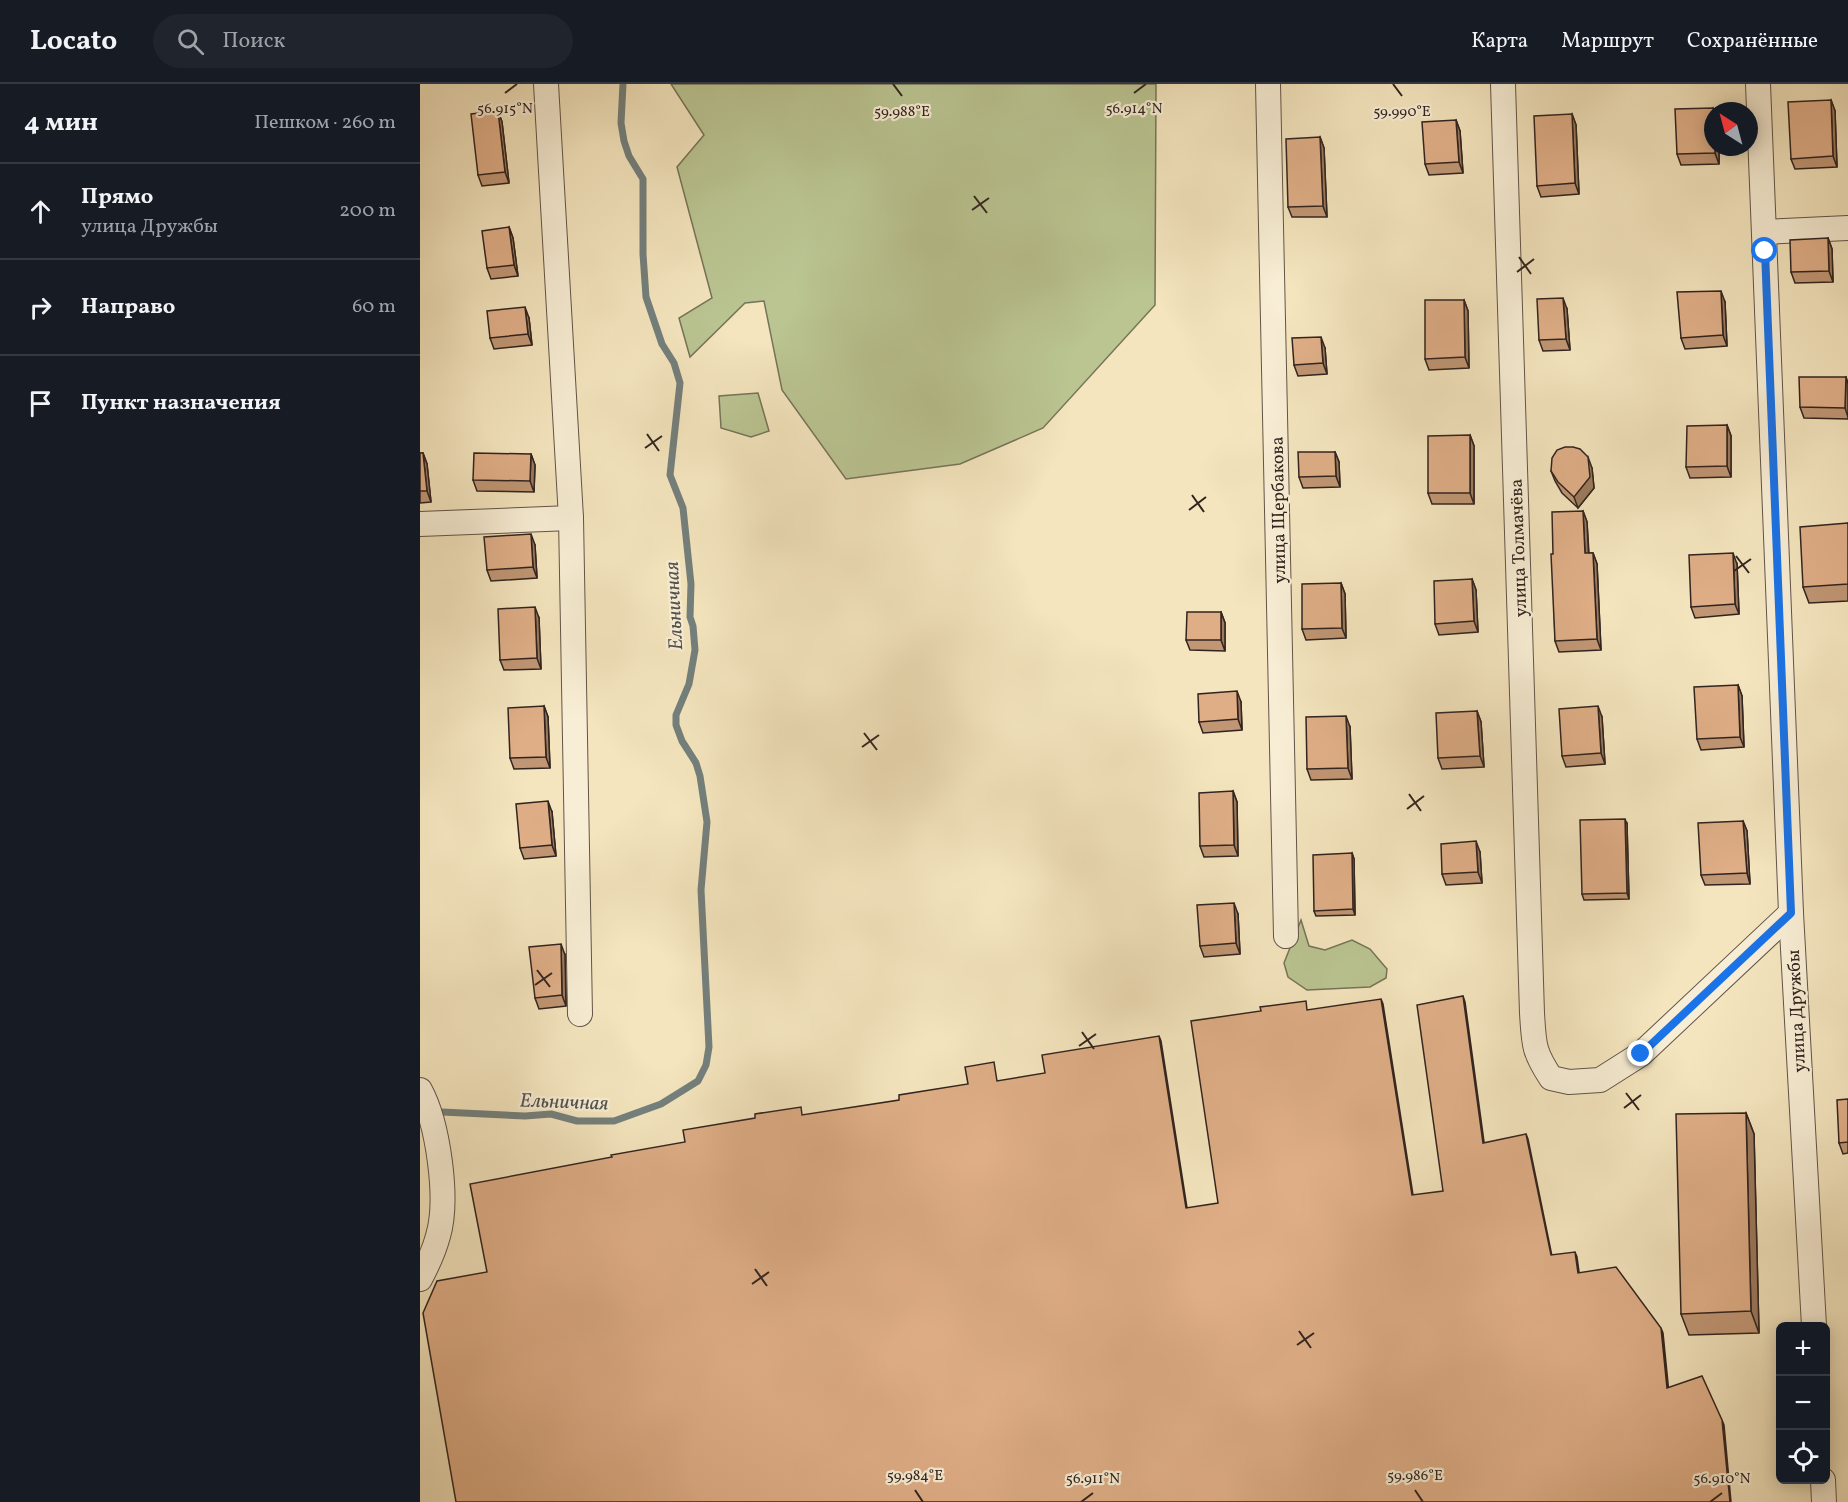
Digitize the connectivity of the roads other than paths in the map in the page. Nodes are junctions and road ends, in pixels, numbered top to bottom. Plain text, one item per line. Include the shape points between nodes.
1 (546, 84) edge
2 (1268, 84) edge
3 (1503, 84) edge
4 (1758, 84) edge
5 (1848, 228) edge
6 (1764, 232) junction
7 (571, 518) junction
8 (420, 524) edge
9 (1791, 913) junction
10 (1287, 936) dead end
11 (580, 1014) dead end
12 (420, 1090) edge
13 (420, 1279) edge
14 (1814, 1322) edge
15 (1822, 1484) edge
16 (1824, 1502) edge

1 - 7 street
2 - 10 street, улица Щербакова
3 - 9 street, улица Толмачёва via 1532,1013 1539,1060 1551,1078 1569,1082 1600,1080 1641,1054
4 - 6 street, улица Дружбы
5 - 6 street
6 - 9 street, улица Дружбы
7 - 8 street
7 - 11 street
9 - 14 street, улица Дружбы
12 - 13 street via 438,1147 442,1212 439,1234
15 - 16 street

